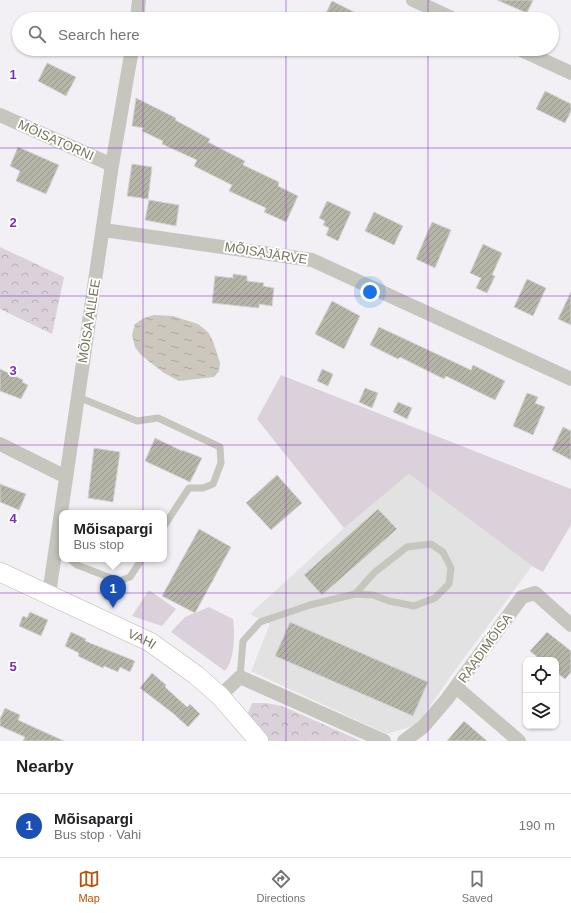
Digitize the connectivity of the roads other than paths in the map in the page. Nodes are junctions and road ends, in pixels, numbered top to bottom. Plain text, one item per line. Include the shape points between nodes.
1 (139, 0) edge
2 (413, 0) edge
3 (138, 12) edge
4 (439, 12) edge
5 (131, 56) edge
6 (534, 56) edge
7 (571, 73) edge
8 (0, 115) edge
9 (112, 165) junction
10 (104, 230) junction
11 (571, 379) edge
12 (78, 397) junction
13 (0, 444) edge
14 (66, 477) junction
15 (63, 510) edge
16 (167, 521) edge
17 (59, 550) edge
18 (74, 562) edge
19 (140, 562) edge
20 (0, 572) edge
21 (49, 594) junction
22 (355, 594) junction
23 (571, 625) edge
24 (240, 677) junction
25 (456, 687) junction
26 (220, 696) junction
27 (259, 741) edge
28 (384, 741) edge
29 (404, 741) edge
30 (519, 741) edge

1 - 3 street
2 - 4 street
5 - 9 street, MÕISA ALLEE
6 - 7 street
8 - 9 street, MÕISATORNI
9 - 10 street, MÕISA ALLEE
10 - 11 street, MÕISAJÄRVE via 312,260
10 - 12 street, MÕISA ALLEE
12 - 14 street, MÕISA ALLEE
12 - 16 lane via 137,421 158,418 220,447 221,463 213,484 203,488 189,488
13 - 14 street
14 - 15 street, MÕISA ALLEE
17 - 21 street, MÕISA ALLEE
18 - 19 lane via 119,581 130,577
20 - 21 street, VAHI
21 - 26 street, VAHI via 150,642
22 - 22 lane via 375,572 407,547 430,544 443,552 451,568 449,584 435,598 414,606 373,595
22 - 24 lane via 310,605 260,622 243,641
23 - 25 street, RAADIMÕISA via 536,593 522,597
24 - 26 street
24 - 28 street
25 - 29 street, RAADIMÕISA via 423,728
25 - 30 street
26 - 27 street, VAHI

